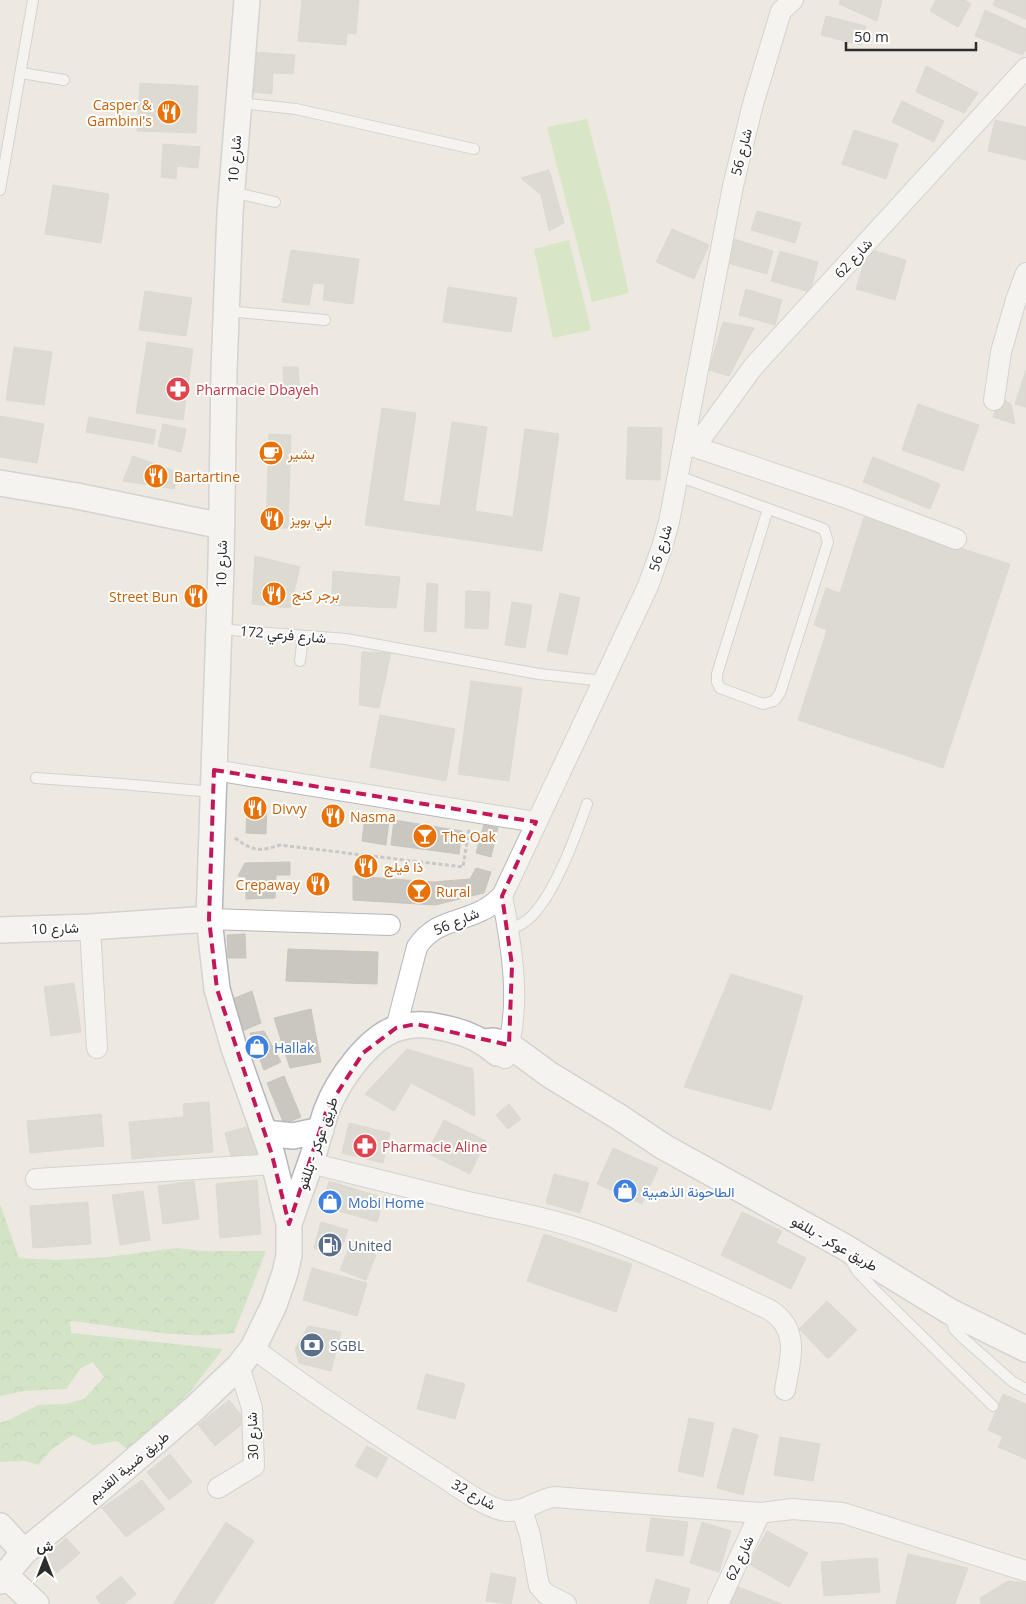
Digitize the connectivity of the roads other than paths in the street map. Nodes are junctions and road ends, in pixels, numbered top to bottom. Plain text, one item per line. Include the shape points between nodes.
1 (33, 0) edge
2 (247, 0) edge
3 (785, 4) edge
4 (1026, 68) edge
5 (21, 73) junction
6 (64, 80) dead end
7 (239, 103) junction
8 (474, 149) dead end
9 (0, 190) edge
10 (232, 192) junction
11 (275, 202) dead end
12 (1026, 272) edge
13 (227, 311) junction
14 (325, 320) dead end
15 (994, 400) dead end
16 (690, 445) junction
17 (678, 476) junction
18 (0, 483) edge
19 (768, 509) junction
20 (222, 526) junction
21 (956, 539) dead end
22 (219, 629) junction
23 (304, 636) junction
24 (300, 660) dead end
25 (604, 681) junction
26 (36, 778) dead end
27 (213, 781) junction
28 (587, 804) dead end
29 (536, 822) junction
30 (502, 896) junction
31 (209, 919) junction
32 (390, 925) dead end
33 (90, 927) junction
34 (0, 930) edge
35 (508, 930) junction
36 (396, 1028) junction
37 (97, 1048) dead end
38 (500, 1049) junction
39 (315, 1149) junction
40 (271, 1151) junction
41 (36, 1179) dead end
42 (289, 1224) junction
43 (842, 1246) junction
44 (949, 1311) junction
45 (1026, 1349) edge
46 (246, 1357) junction
47 (1026, 1389) edge
48 (785, 1390) dead end
49 (993, 1406) dead end
50 (218, 1488) dead end
51 (522, 1510) junction
52 (760, 1513) junction
53 (0, 1526) edge
54 (24, 1552) junction
55 (1026, 1571) edge
56 (2, 1578) edge
57 (36, 1604) edge
58 (566, 1604) edge
59 (718, 1604) edge

1 - 5 lane
2 - 7 street, شارع 10
3 - 16 street, شارع 56 via 753,104 733,186
4 - 16 street, شارع 62 via 753,367
5 - 6 lane
5 - 9 lane
7 - 8 lane via 296,108
7 - 10 street, شارع 10
10 - 11 lane
10 - 13 street, شارع 10
12 - 15 street via 1001,352
13 - 14 lane
13 - 20 street, شارع 10
16 - 17 street, شارع 56
16 - 21 street
17 - 19 lane
17 - 25 street, شارع 56 via 662,547 648,586
18 - 20 street
19 - 19 lane via 717,674 720,688 763,704 774,701 780,693 828,542 824,529
20 - 22 street, شارع 10
22 - 23 lane, شارع فرعي 172
22 - 27 street, شارع 10
23 - 24 lane
23 - 25 lane, شارع فرعي 172 via 346,639 540,674
25 - 29 street, شارع 56
26 - 27 lane via 121,784
27 - 29 street
27 - 31 street, شارع 10
28 - 35 lane via 550,891 524,923
29 - 30 street, شارع 56
30 - 35 street
30 - 36 street, شارع 56 via 484,910 445,924 424,937 417,947
31 - 32 street
31 - 33 street, شارع 10
31 - 40 street via 217,989 234,1048
33 - 34 street, شارع 10
33 - 37 street
35 - 38 street via 514,991 513,1022
36 - 38 street, طريق عوكر - بللفو via 416,1024 452,1029
36 - 39 street, طريق عوكر - بللفو via 380,1038 348,1070 327,1109
38 - 43 street, طريق عوكر - بللفو via 550,1075 664,1147
39 - 40 street via 293,1136
39 - 42 street, طريق عوكر - بللفو
39 - 48 street via 399,1186 535,1216 646,1252 770,1310 786,1326 792,1345
40 - 41 street
40 - 42 street
42 - 46 street via 285,1273 274,1305
43 - 44 street, طريق عوكر - بللفو
43 - 49 lane via 857,1271
44 - 45 street, طريق عوكر - بللفو
44 - 47 lane via 954,1328 964,1339 1012,1382
46 - 50 street, شارع 30 via 254,1466
46 - 51 street, شارع 32 via 315,1394 486,1504 505,1511
46 - 54 street, طريق ضبية القديم via 195,1408
51 - 52 street via 544,1498 554,1497
51 - 58 street via 539,1586 546,1594
52 - 55 street via 792,1509 843,1513
52 - 59 street, شارع 62
53 - 54 street
54 - 56 street, طريق ضبية القديم
56 - 57 street

